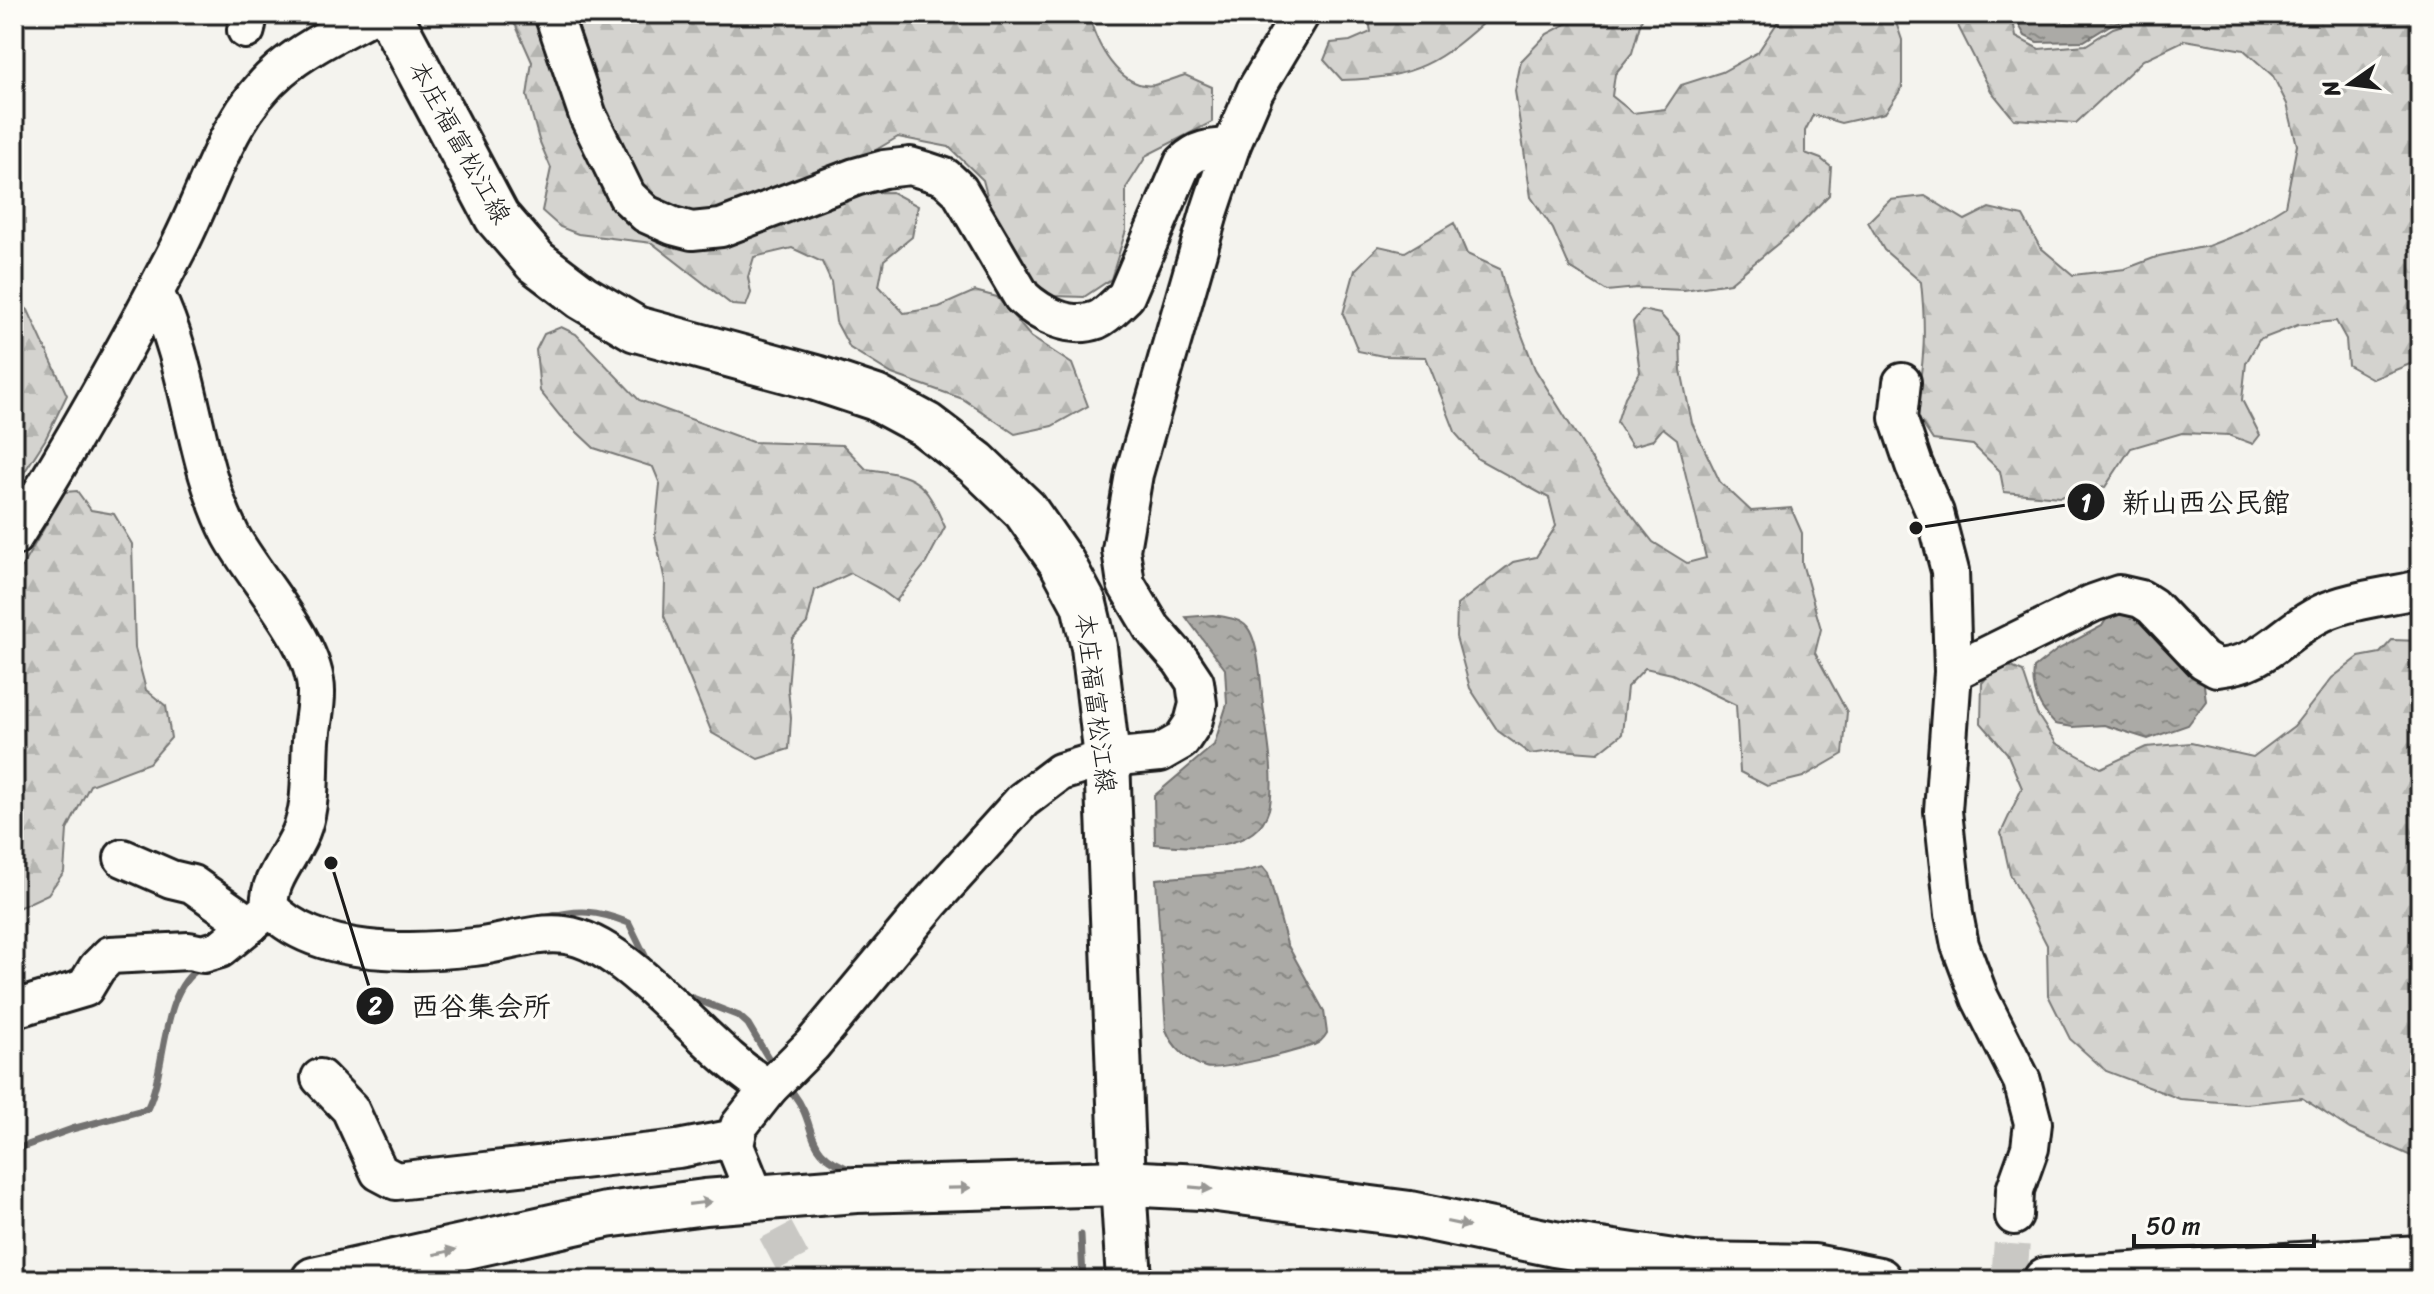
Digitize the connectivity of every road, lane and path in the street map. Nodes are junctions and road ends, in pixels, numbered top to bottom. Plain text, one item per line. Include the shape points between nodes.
1 (373, 14) edge
2 (389, 14) edge
3 (553, 14) edge
4 (1301, 14) edge
5 (1231, 147) junction
6 (155, 293) junction
7 (1902, 382) dead end
8 (14, 537) edge
9 (2420, 589) edge
10 (1953, 672) junction
11 (1107, 758) junction
12 (123, 858) dead end
13 (260, 917) junction
14 (14, 1009) edge
15 (320, 1078) dead end
16 (769, 1088) junction
17 (736, 1138) junction
18 (750, 1183) tunnel mouth
19 (1123, 1183) junction
20 (2014, 1216) tunnel mouth
21 (2418, 1258) edge
22 (314, 1280) edge
23 (1129, 1280) edge
24 (1879, 1280) edge
25 (2046, 1280) edge
26 (2234, 1280) edge

1 - 6 street via 279,71 247,108
2 - 11 main road, 本庄福富松江線 via 497,217 536,262 636,329 876,398 926,425 1025,510 1084,604
3 - 5 street via 588,116 627,196 646,214 692,231 721,228 855,177 910,166 945,177 959,190 1022,297 1036,310 1076,323 1095,320 1126,296 1183,163 1207,148
4 - 5 street via 1255,91
5 - 11 street via 1134,474 1121,550 1126,584 1152,628 1195,682 1198,704 1193,723 1171,747 1160,753
6 - 8 street
6 - 13 street via 181,359 215,501 314,668 304,825
7 - 10 street via 1898,418 1935,513 1950,571
9 - 10 street via 2320,613 2253,660 2217,668 2152,606 2119,594
10 - 20 street via 1943,811 1954,914 1980,998 2022,1081 2033,1123 2015,1190
11 - 16 street via 1060,772 1023,800
11 - 19 main road, 本庄福富松江線
12 - 13 street
13 - 14 street via 220,949 203,954 110,955 85,988
13 - 16 street via 362,948 461,948 553,934 581,939 620,962 739,1070
15 - 17 street via 350,1109 379,1172 396,1181
16 - 17 street via 739,1126
17 - 18 street via 737,1156
22 -> 19 main road via 606,1215 705,1202 856,1190
19 - 23 main road, 本庄福富松江線
19 -> 24 main road via 1201,1187 1410,1214 1693,1265 1814,1267
21 - 25 main road
21 - 26 main road

